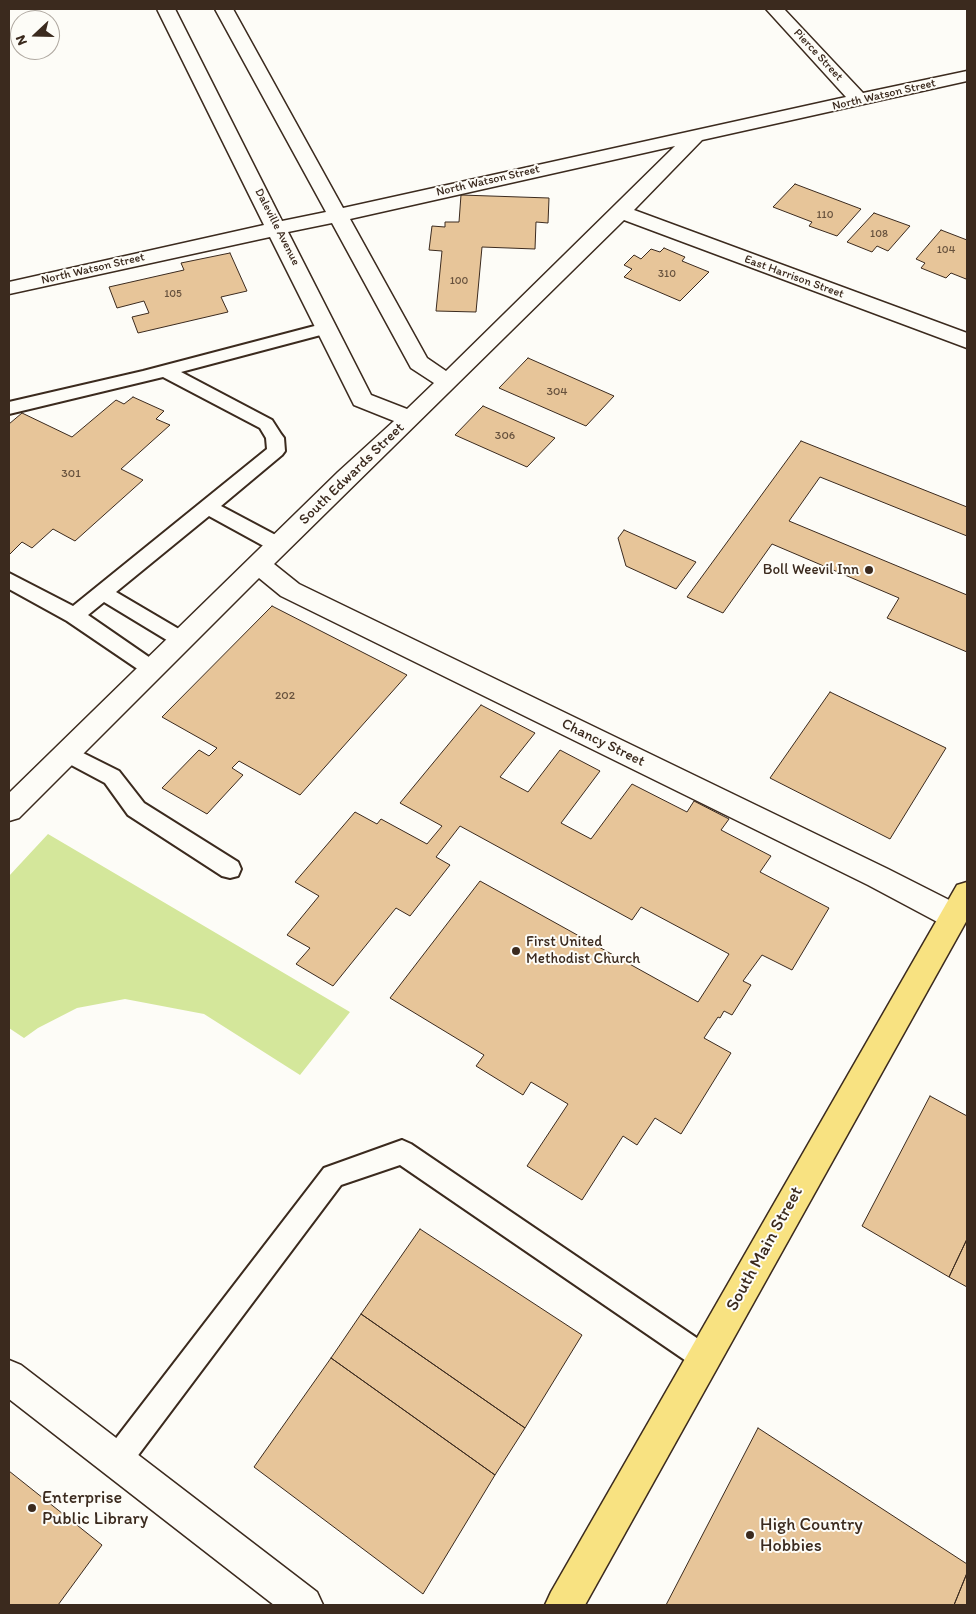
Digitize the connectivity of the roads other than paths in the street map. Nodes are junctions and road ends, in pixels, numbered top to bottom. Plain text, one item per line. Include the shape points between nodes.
1 (166, 9) edge
2 (224, 9) edge
3 (775, 9) edge
4 (967, 76) edge
5 (860, 101) junction
6 (695, 137) junction
7 (621, 212) junction
8 (337, 215) junction
9 (278, 228) junction
10 (9, 288) edge
11 (326, 328) junction
12 (967, 341) edge
13 (165, 371) junction
14 (448, 382) junction
15 (9, 408) edge
16 (410, 419) junction
17 (208, 507) junction
18 (278, 545) junction
19 (258, 564) junction
20 (9, 580) edge
21 (103, 593) junction
22 (74, 616) junction
23 (182, 640) junction
24 (152, 669) junction
25 (67, 753) junction
26 (9, 810) edge
27 (230, 869) dead end
28 (960, 905) edge
29 (704, 1358) junction
30 (9, 1377) edge
31 (117, 1460) junction
32 (304, 1605) edge
33 (564, 1605) edge

1 - 9 street, Daleville Avenue
2 - 8 street
3 - 5 street, Pierce Street
4 - 5 street, North Watson Street
5 - 6 street, North Watson Street
6 - 7 street, South Edwards Street
6 - 8 street, North Watson Street
7 - 12 street, East Harrison Street
7 - 14 street, South Edwards Street
8 - 9 street, North Watson Street
8 - 14 street via 419,363
9 - 10 street, North Watson Street
9 - 11 street, Daleville Avenue
11 - 13 lane
11 - 16 street, Daleville Avenue via 362,400
13 - 15 lane
13 - 17 lane via 266,424 275,438 276,451
14 - 16 street, South Edwards Street
16 - 18 street, South Edwards Street
17 - 18 lane
17 - 21 lane
18 - 19 street, South Edwards Street
19 - 23 street, South Edwards Street
19 - 28 street, Chancy Street via 290,590 870,873
20 - 22 lane
21 - 22 lane
21 - 23 lane
22 - 24 lane
23 - 24 street, South Edwards Street
24 - 25 street, South Edwards Street
25 - 26 street, South Edwards Street
25 - 27 lane via 112,777 136,809
28 - 29 main road, South Main Street
29 - 31 lane via 402,1152 333,1176
29 - 33 main road, South Main Street
30 - 31 street
31 - 32 street

